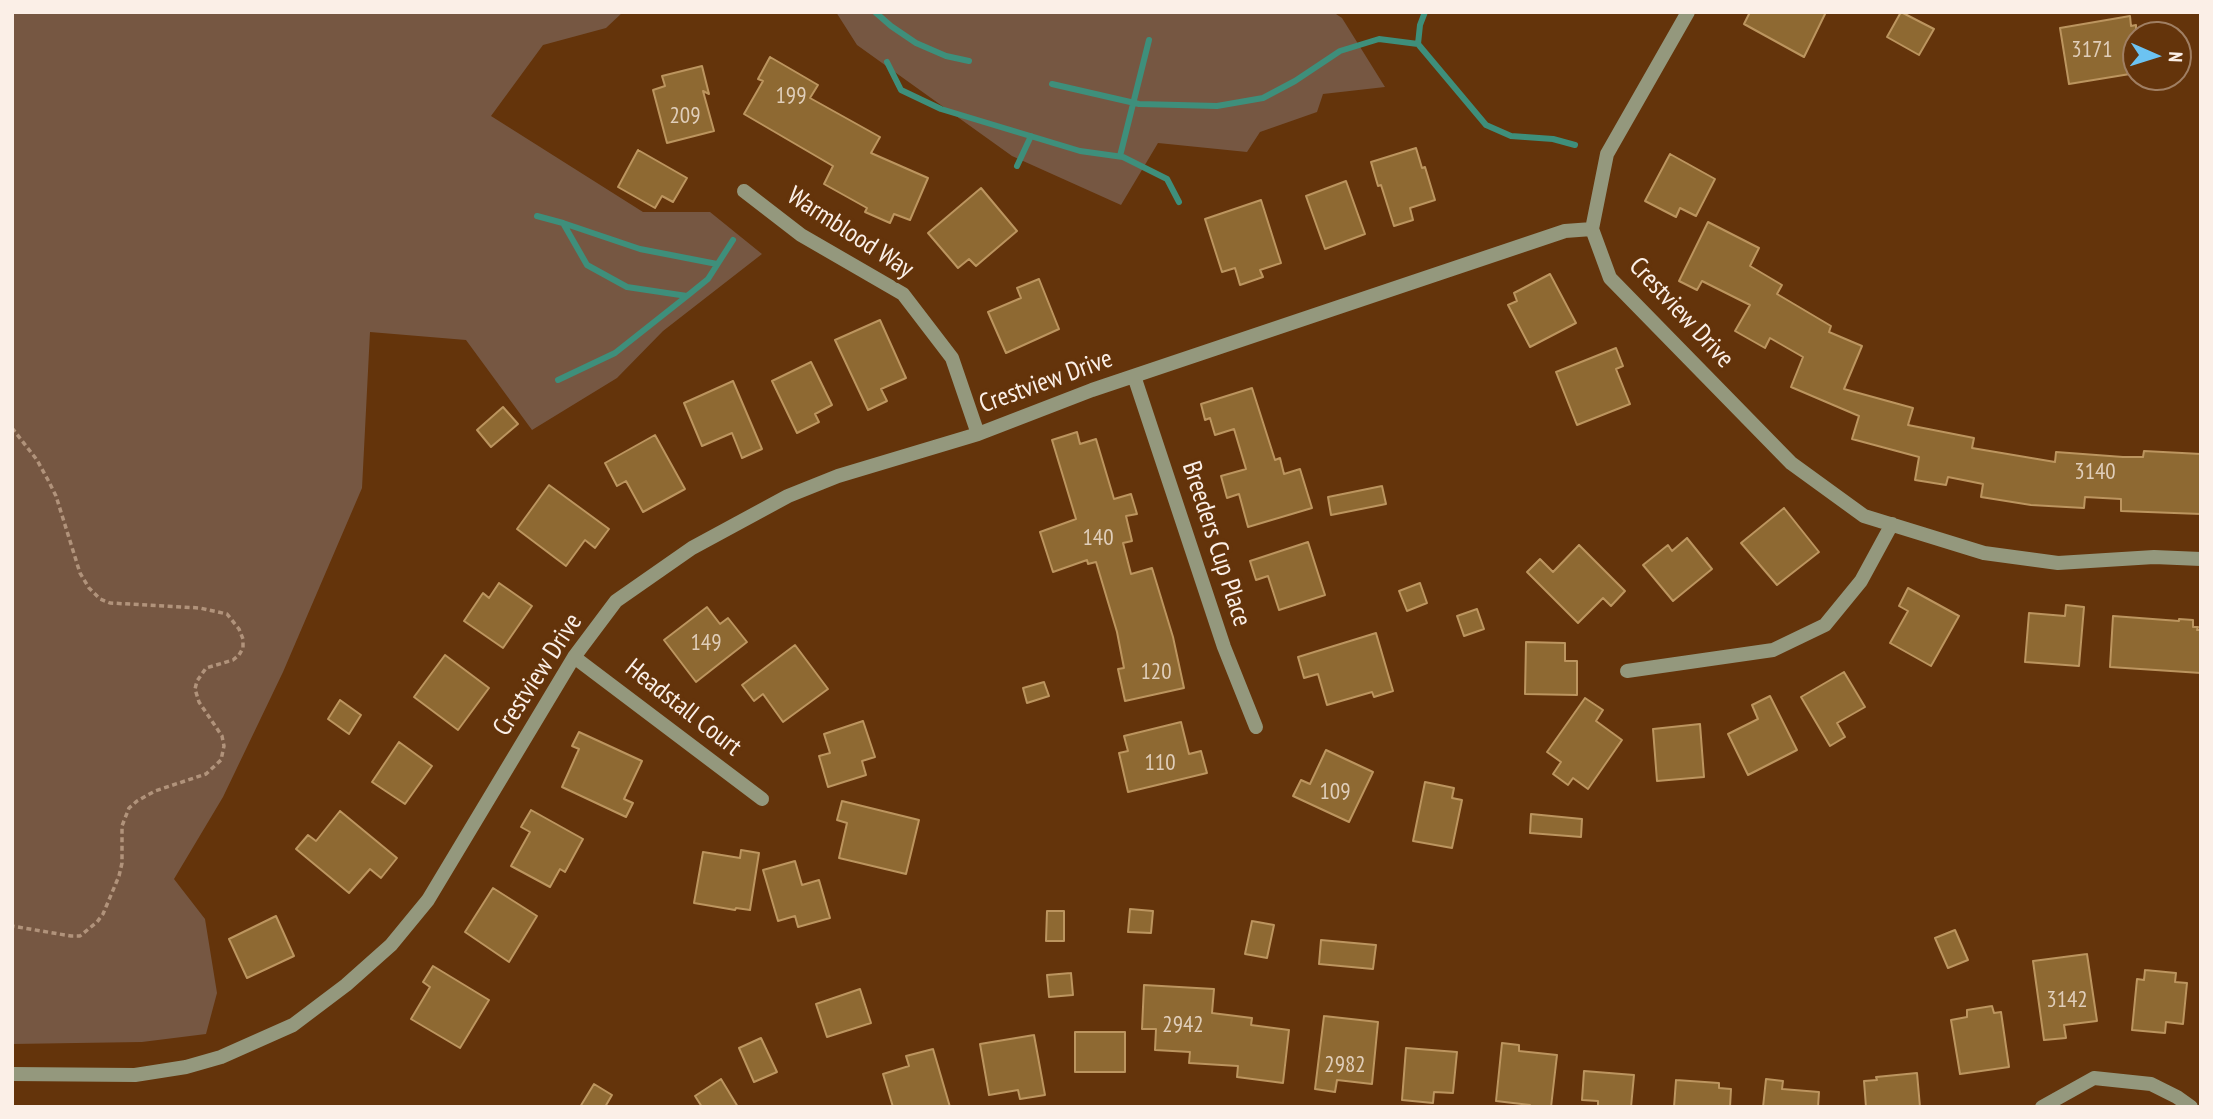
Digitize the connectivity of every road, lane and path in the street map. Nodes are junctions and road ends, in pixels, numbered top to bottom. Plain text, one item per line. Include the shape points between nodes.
1 (1688, 12) edge
2 (744, 191) dead end
3 (1592, 229) junction
4 (1133, 376) junction
5 (12, 428) edge
6 (978, 434) junction
7 (1892, 524) junction
8 (2201, 559) edge
9 (574, 657) junction
10 (1627, 671) dead end
11 (1256, 727) dead end
12 (762, 800) dead end
13 (12, 926) edge
14 (12, 1074) edge
15 (2042, 1107) edge
16 (2191, 1107) edge

1 - 3 street via 1607,154
2 - 6 street, Warmblood Way via 801,235 903,294 952,358
3 - 4 street, Crestview Drive via 1565,231
3 - 7 street, Crestview Drive via 1610,278 1791,463 1864,516
4 - 6 street, Crestview Drive
4 - 11 street, Breeders Cup Place via 1224,647
5 - 13 path via 48,480 80,573 100,599 227,614 239,629 243,648 233,660 206,668 195,689 222,736 221,760 206,774 155,791 129,808 122,827 119,876 97,922 80,936
6 - 9 street, Crestview Drive via 838,476 692,548 616,601
7 - 8 street, Crestview Drive via 1984,553 2058,563 2154,556
7 - 10 street via 1861,581 1825,625 1773,650
9 - 12 street, Headstall Court
9 - 14 street, Crestview Drive via 428,900 391,945 293,1025 186,1067 135,1075
15 - 16 street via 2094,1078 2151,1084

